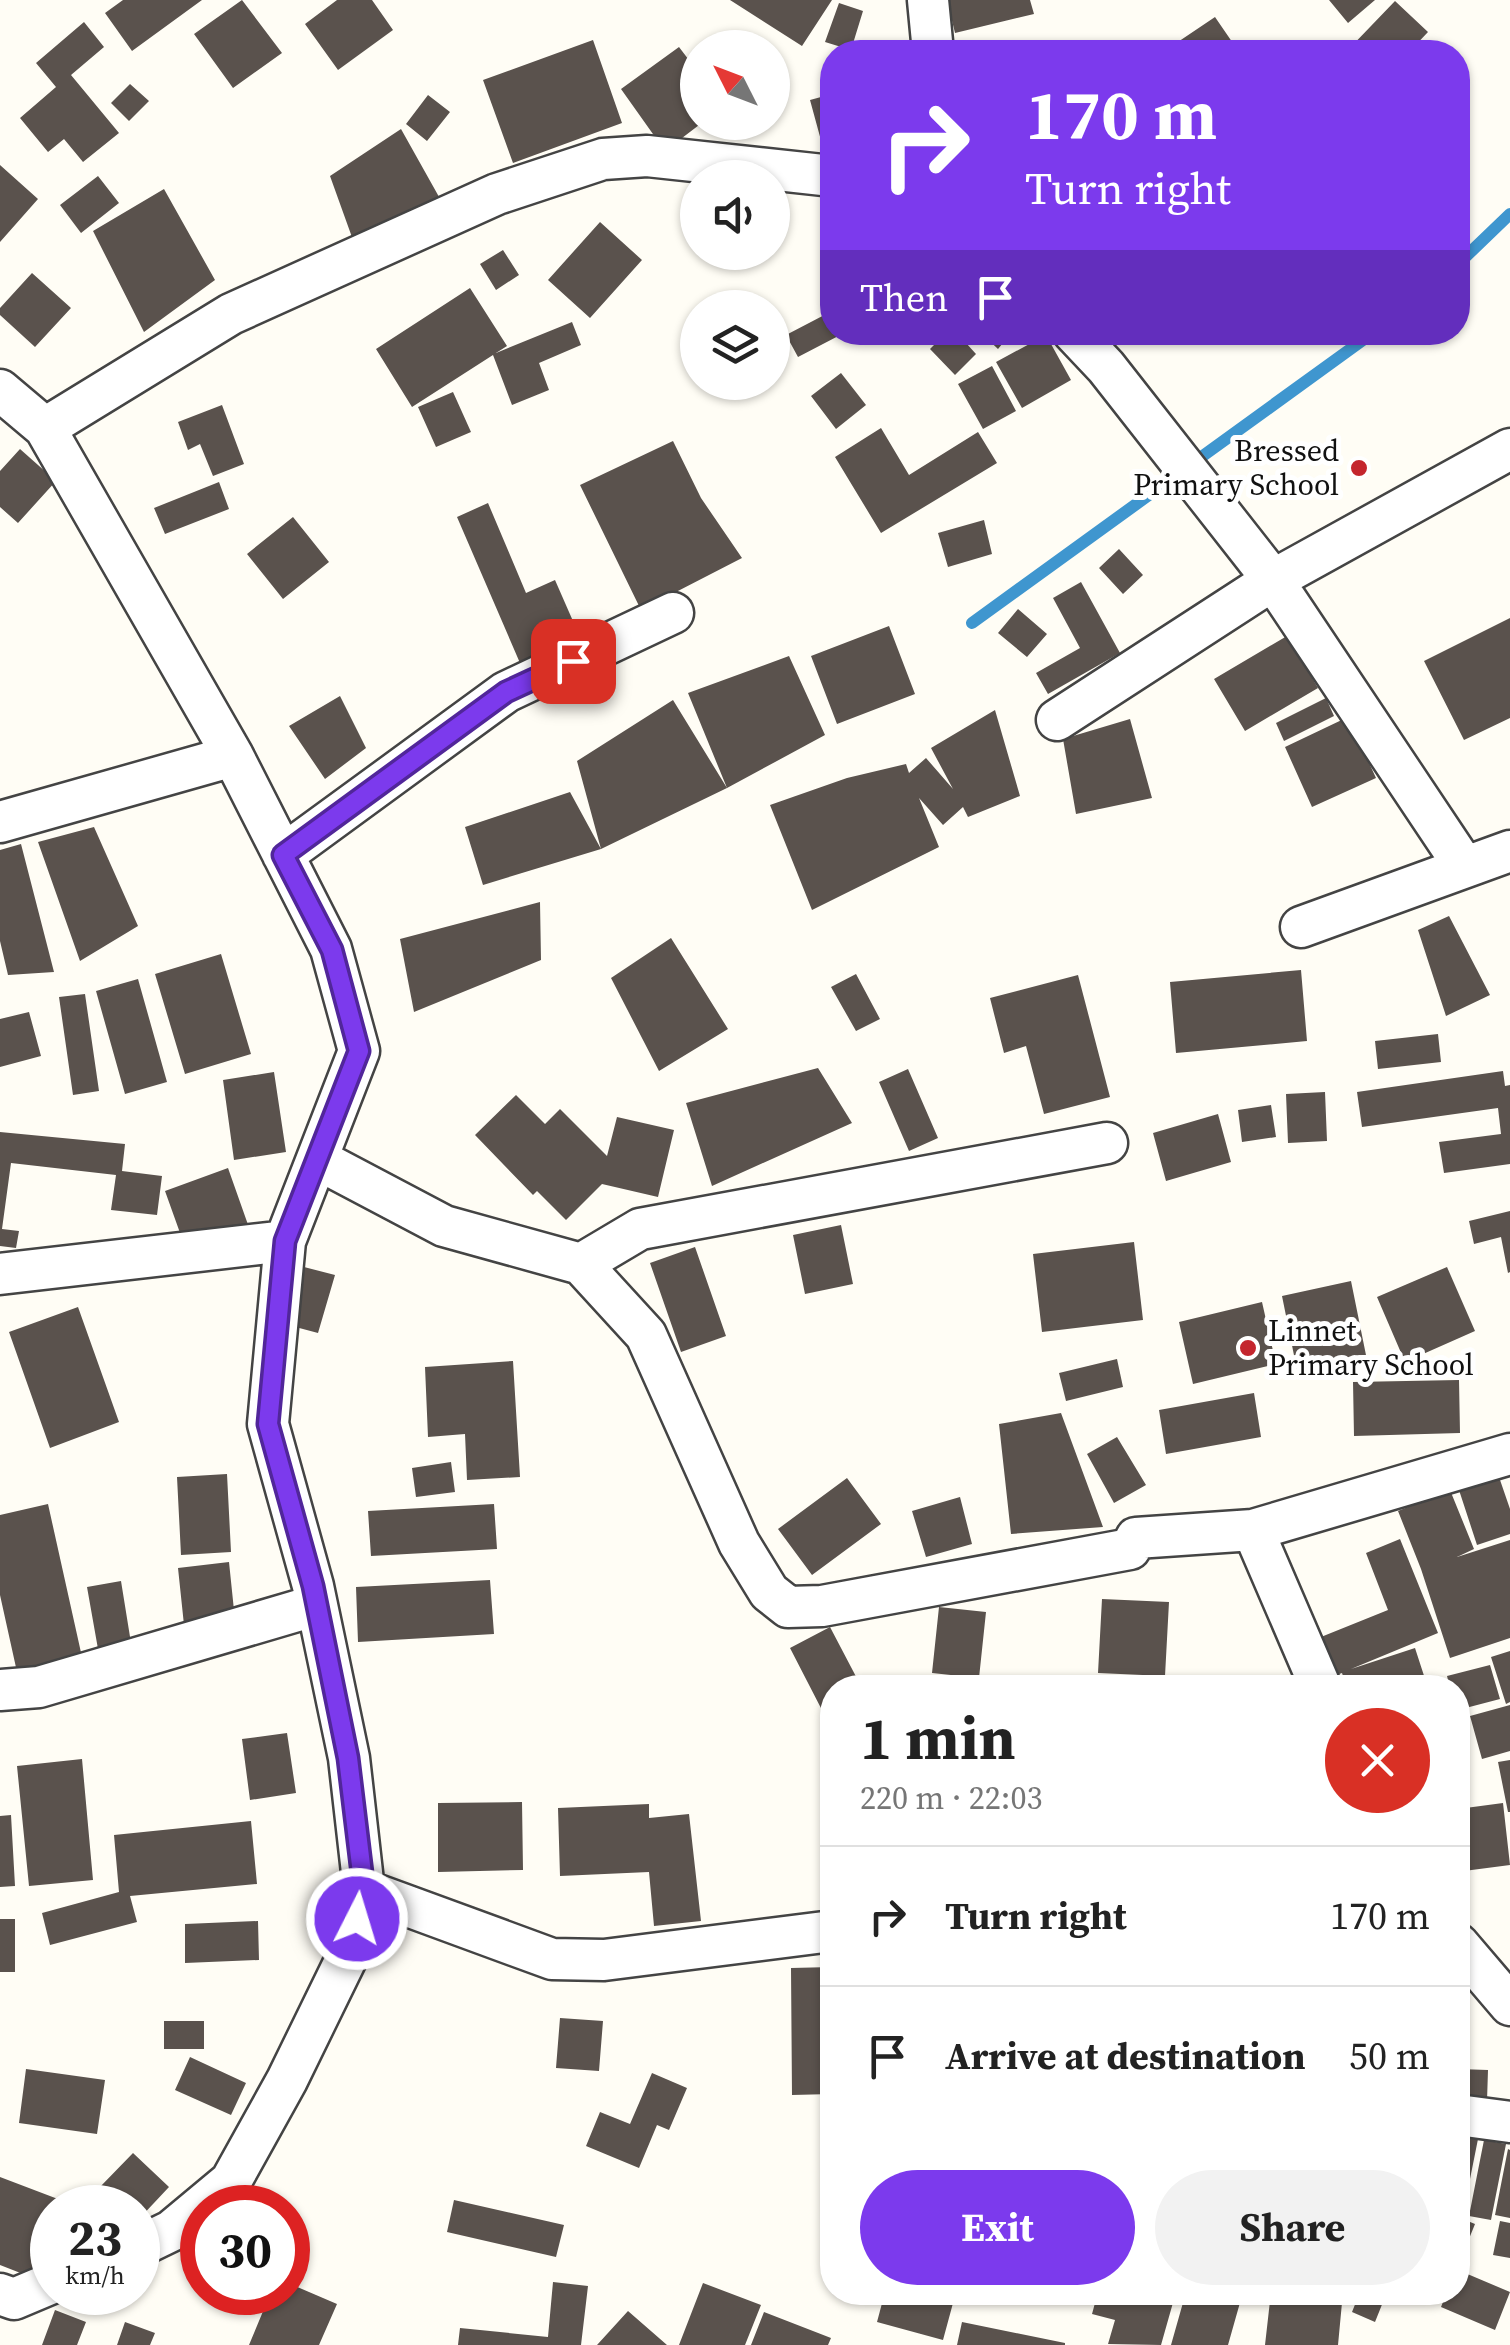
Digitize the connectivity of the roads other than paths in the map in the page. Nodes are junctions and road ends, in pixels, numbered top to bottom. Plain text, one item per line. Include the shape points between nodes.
1 (928, 0) edge
2 (932, 40) edge
3 (820, 175) edge
4 (1085, 345) edge
5 (0, 390) edge
6 (46, 428) junction
7 (1510, 450) edge
8 (1273, 580) junction
9 (673, 613) dead end
10 (1057, 720) dead end
11 (232, 756) junction
12 (0, 822) edge
13 (1510, 851) edge
14 (283, 855) junction
15 (1464, 866) junction
16 (1300, 927) dead end
17 (1107, 1143) dead end
18 (319, 1160) junction
19 (285, 1241) junction
20 (581, 1264) junction
21 (0, 1274) edge
22 (1510, 1454) edge
23 (1252, 1530) junction
24 (317, 1605) junction
25 (1316, 1675) edge
26 (0, 1690) edge
27 (364, 1890) junction
28 (820, 1933) edge
29 (1470, 1958) edge
30 (1510, 2005) edge
31 (1470, 2117) edge
32 (1510, 2122) edge
33 (160, 2236) edge
34 (30, 2294) edge
35 (5, 2305) edge

1 - 2 street
3 - 6 street via 647,156 602,159 498,194 231,314
4 - 8 street
5 - 6 street
6 - 11 street
7 - 8 street
8 - 10 street
8 - 15 street
9 - 14 street via 506,692
11 - 12 street
11 - 14 street
13 - 15 street
14 - 18 street via 332,950 359,1051
15 - 16 street
17 - 20 street via 640,1229
18 - 19 street
18 - 20 street via 444,1226
19 - 21 street
19 - 24 street via 268,1424
20 - 23 street via 646,1336 739,1543 769,1592 788,1607 1130,1549 1136,1538
22 - 23 street
23 - 25 street
24 - 26 street via 39,1687
24 - 27 street via 348,1758
27 - 28 street via 552,1959 604,1960
27 - 33 street via 351,1949 230,2180
29 - 30 street
31 - 32 street
34 - 35 street

